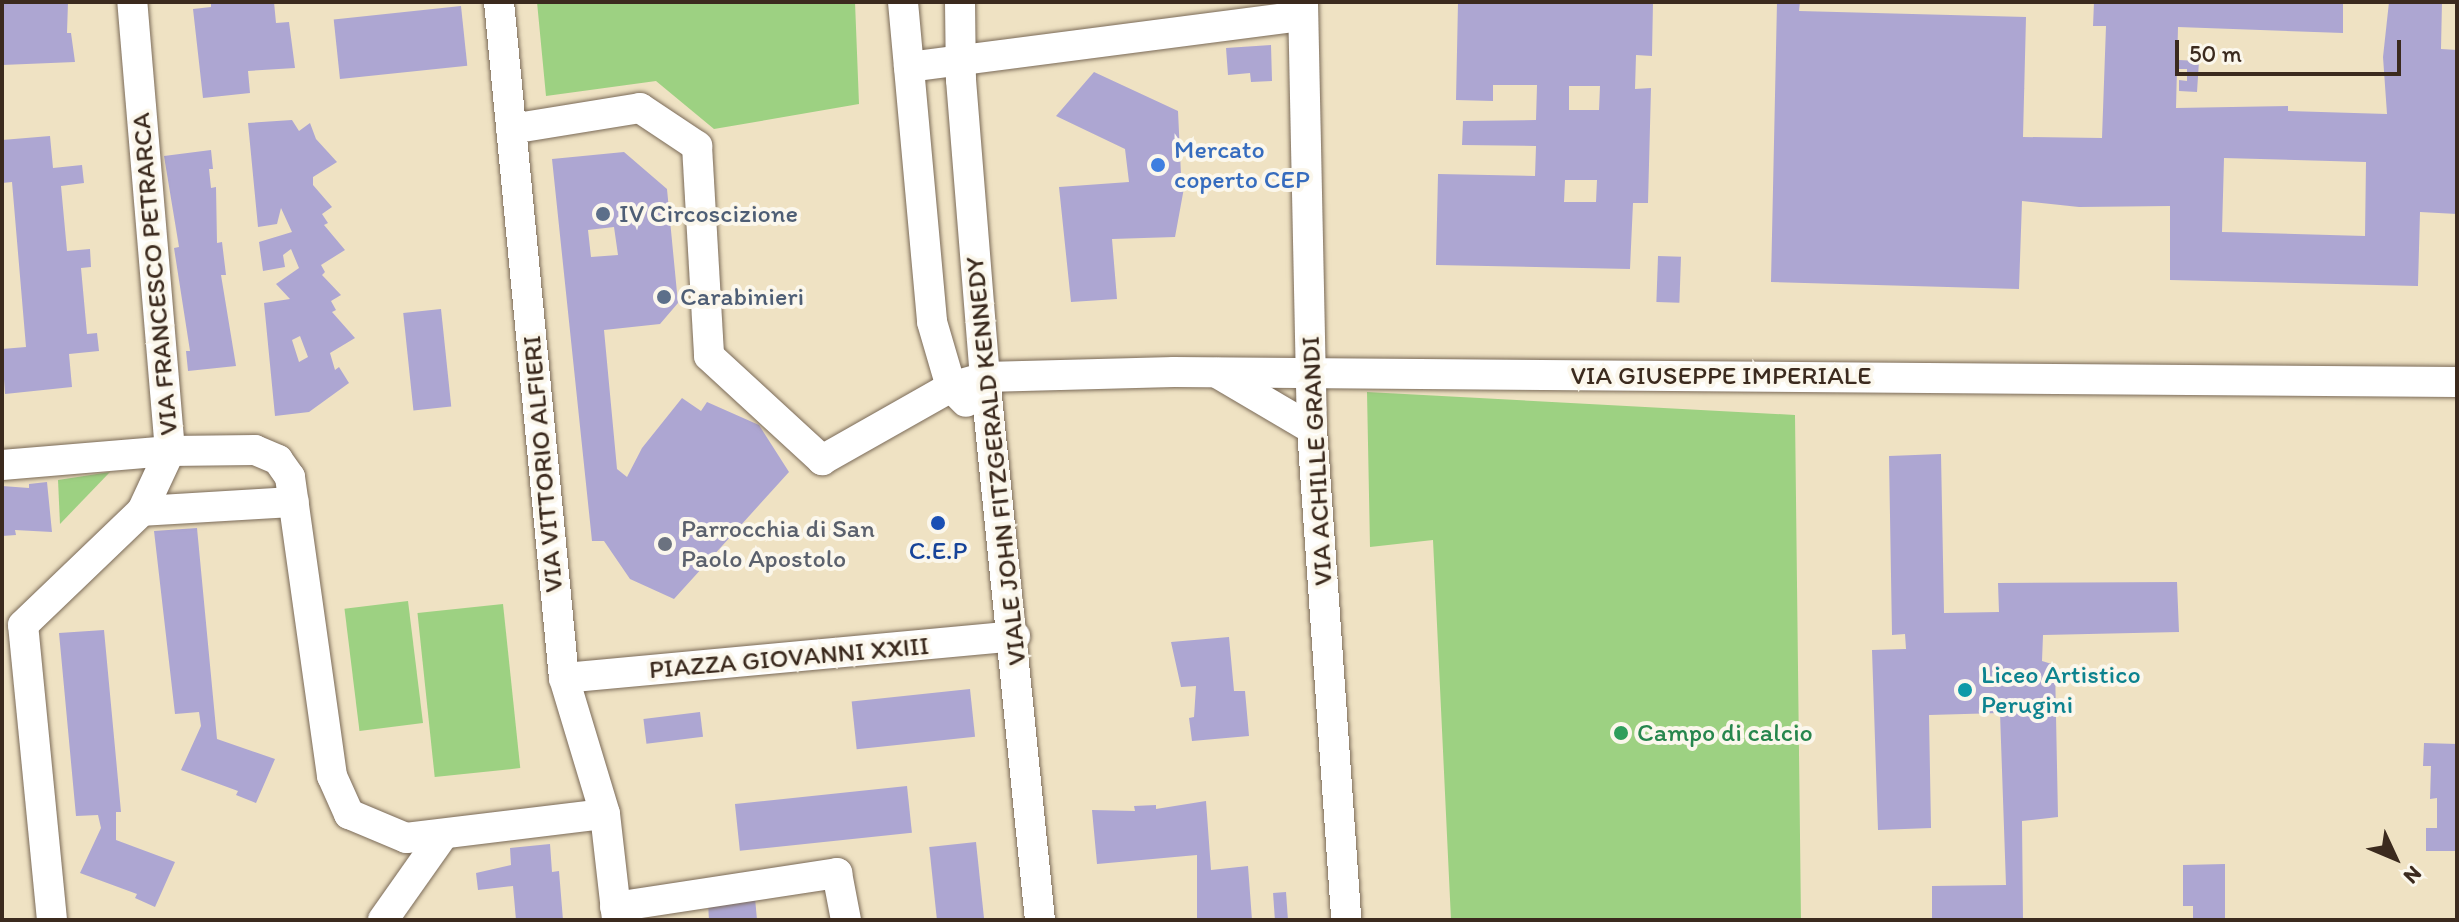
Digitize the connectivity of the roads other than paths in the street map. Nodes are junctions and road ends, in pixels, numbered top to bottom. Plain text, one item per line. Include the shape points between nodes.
1 (132, 2) edge
2 (499, 2) edge
3 (903, 2) edge
4 (960, 2) edge
5 (1303, 9) edge
6 (960, 58) junction
7 (909, 67) junction
8 (511, 129) junction
9 (1215, 372) junction
10 (1313, 373) junction
11 (985, 377) junction
12 (2457, 382) edge
13 (951, 387) junction
14 (1312, 429) junction
15 (992, 431) junction
16 (170, 451) junction
17 (2, 465) edge
18 (294, 502) junction
19 (142, 511) junction
20 (1015, 636) junction
21 (564, 678) junction
22 (605, 814) junction
23 (443, 835) junction
24 (616, 913) edge
25 (52, 920) edge
26 (383, 920) edge
27 (846, 920) edge
28 (1040, 920) edge
29 (1346, 920) edge

1 - 16 street, VIA FRANCESCO PETRARCA
2 - 8 street, VIA VITTORIO ALFIERI
3 - 7 street, VIALE JOHN FITZGERALD KENNEDY
4 - 6 street, VIALE JOHN FITZGERALD KENNEDY
5 - 6 street
5 - 10 street, VIA ACHILLE GRANDI
6 - 7 street
6 - 11 street, VIALE JOHN FITZGERALD KENNEDY
7 - 13 street, VIALE JOHN FITZGERALD KENNEDY via 932,322
8 - 13 street via 640,108 697,146 709,356 822,460
8 - 21 street, VIA VITTORIO ALFIERI
9 - 10 street, VIA GIUSEPPE IMPERIALE
9 - 11 street, VIA GIUSEPPE IMPERIALE
9 - 14 street
10 - 12 street, VIA GIUSEPPE IMPERIALE
10 - 14 street, VIA ACHILLE GRANDI
11 - 13 street
11 - 15 street, VIALE JOHN FITZGERALD KENNEDY
13 - 15 street
14 - 29 street, VIA ACHILLE GRANDI
15 - 20 street, VIALE JOHN FITZGERALD KENNEDY
16 - 17 street
16 - 18 street via 255,450 278,460 290,477
16 - 19 street, VIA FRANCESCO PETRARCA
18 - 19 street
18 - 23 street via 337,794 349,814 377,830 406,838
19 - 25 street, VIA FRANCESCO PETRARCA via 23,625
20 - 21 street, PIAZZA GIOVANNI XXIII
20 - 28 street, VIALE JOHN FITZGERALD KENNEDY
21 - 22 street, VIA VITTORIO ALFIERI
22 - 23 street
22 - 24 street, VIA VITTORIO ALFIERI
23 - 26 street
24 - 27 street via 837,873

